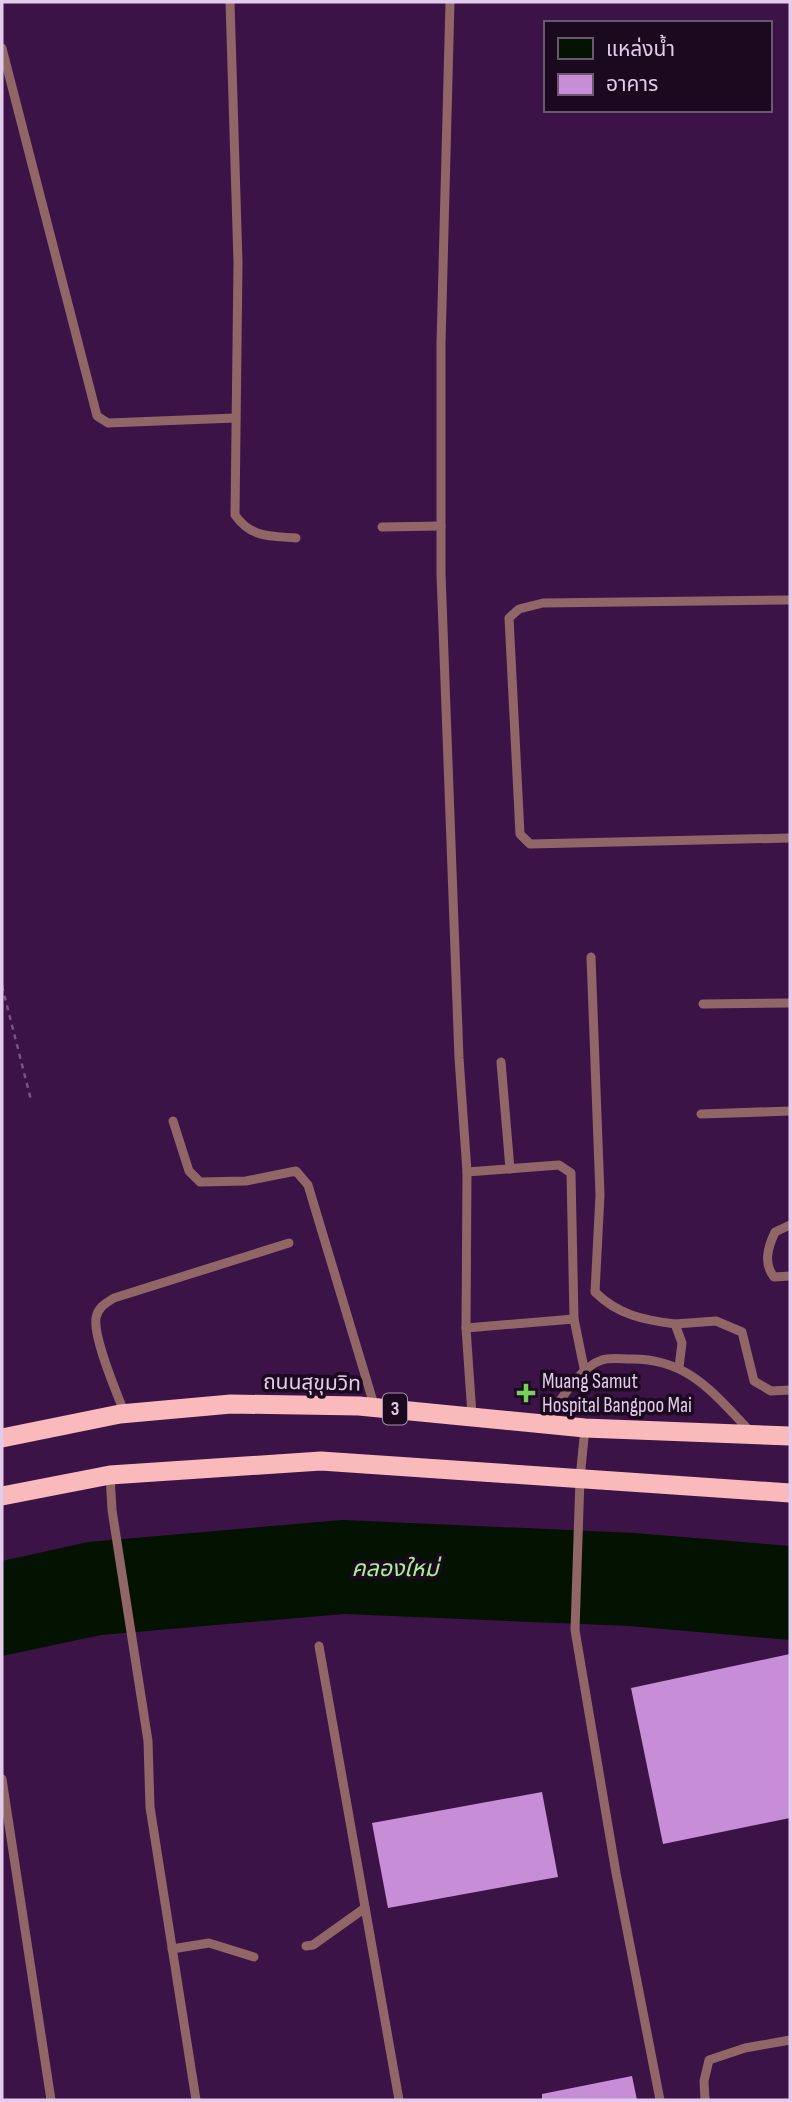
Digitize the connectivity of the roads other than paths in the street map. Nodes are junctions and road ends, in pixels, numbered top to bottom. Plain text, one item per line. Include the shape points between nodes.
1 (230, 2) edge
2 (450, 2) edge
3 (2, 48) edge
4 (235, 418) junction
5 (441, 526) junction
6 (382, 527) dead end
7 (296, 538) dead end
8 (790, 600) edge
9 (790, 838) edge
10 (591, 957) dead end
11 (790, 1003) edge
12 (703, 1004) dead end
13 (501, 1062) dead end
14 (790, 1111) edge
15 (701, 1114) dead end
16 (173, 1121) dead end
17 (510, 1169) junction
18 (467, 1172) junction
19 (790, 1225) edge
20 (289, 1243) dead end
21 (790, 1276) edge
22 (574, 1319) junction
23 (675, 1324) junction
24 (466, 1328) junction
25 (679, 1367) junction
26 (585, 1373) junction
27 (790, 1390) edge
28 (375, 1408) junction
29 (125, 1414) junction
30 (472, 1415) junction
31 (545, 1423) junction
32 (586, 1428) junction
33 (754, 1435) junction
34 (790, 1436) edge
35 (2, 1438) edge
36 (110, 1475) junction
37 (580, 1478) junction
38 (790, 1493) edge
39 (2, 1496) edge
40 (319, 1646) dead end
41 (2, 1779) edge
42 (5, 1837) edge
43 (365, 1908) junction
44 (306, 1946) dead end
45 (172, 1949) junction
46 (254, 1957) dead end
47 (790, 2040) edge
48 (51, 2100) edge
49 (196, 2100) edge
50 (399, 2100) edge
51 (660, 2100) edge
52 (705, 2100) edge

1 - 4 lane via 237,262
2 - 5 lane
3 - 4 lane via 97,416 108,423
4 - 7 lane via 235,515 244,529
5 - 6 lane
5 - 18 lane
8 - 9 lane via 543,603 519,609 509,618 520,834 530,845
10 - 23 lane via 600,1195 596,1292 609,1306 631,1316
11 - 12 lane
13 - 17 lane
14 - 15 lane
16 - 28 lane via 188,1171 200,1182 246,1181 296,1171 308,1185
17 - 18 lane
17 - 22 lane via 559,1165 571,1172
18 - 24 lane
19 - 21 lane via 775,1232 768,1247 768,1269 774,1277
20 - 29 lane via 102,1305 96,1319 108,1373
22 - 24 lane
22 - 26 lane
23 - 25 lane via 682,1343
23 - 27 lane via 716,1321 742,1332 754,1381 771,1391
24 - 30 lane
25 - 26 lane via 642,1359 602,1360
25 - 33 lane via 708,1385
26 - 31 lane via 571,1384
28 - 29 highway, ถนนสุขุมวิท / 3 via 231,1404
28 - 30 highway, ถนนสุขุมวิท / 3
29 - 35 highway, ถนนสุขุมวิท / 3
30 - 31 highway, ถนนสุขุมวิท / 3
31 - 32 highway, ถนนสุขุมวิท / 3
32 - 33 highway, ถนนสุขุมวิท / 3
32 - 37 lane
33 - 34 highway, ถนนสุขุมวิท / 3
36 - 37 highway via 321,1461
36 - 39 highway
36 - 45 lane via 148,1741 149,1807
37 - 38 highway
37 - 51 lane via 575,1630
40 - 43 lane
41 - 42 lane
42 - 48 lane
43 - 44 lane
43 - 50 lane
45 - 46 lane via 209,1944
45 - 49 lane
47 - 52 lane via 709,2060

